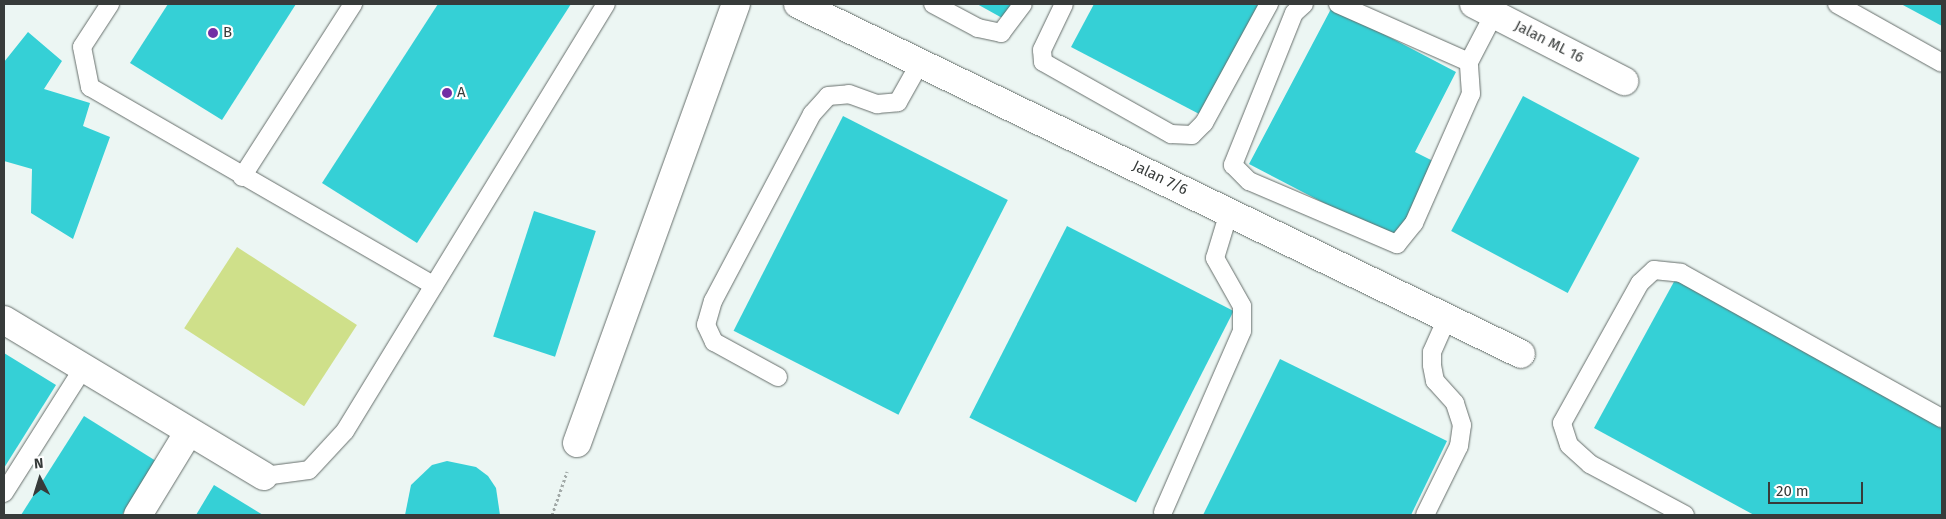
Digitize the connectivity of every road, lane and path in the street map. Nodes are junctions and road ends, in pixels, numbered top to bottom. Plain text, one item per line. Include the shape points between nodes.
1 (110, 4) edge
2 (353, 4) edge
3 (606, 4) edge
4 (736, 4) edge
5 (798, 4) edge
6 (933, 4) edge
7 (1023, 4) edge
8 (1064, 4) edge
9 (1268, 4) edge
10 (1304, 4) edge
11 (1338, 4) edge
12 (1837, 4) edge
13 (1484, 9) edge
14 (920, 62) junction
15 (1469, 62) junction
16 (1942, 63) edge
17 (1624, 80) dead end
18 (242, 177) junction
19 (1229, 212) junction
20 (434, 286) junction
21 (1447, 318) junction
22 (4, 320) edge
23 (1521, 354) dead end
24 (84, 367) junction
25 (778, 376) dead end
26 (1942, 418) edge
27 (188, 433) junction
28 (577, 442) joint
29 (264, 476) joint
30 (4, 492) edge
31 (1163, 512) dead end
32 (138, 515) edge
33 (552, 515) edge
34 (1425, 515) edge
35 (1685, 515) edge

1 - 18 lane via 82,47 90,87
2 - 18 lane
3 - 20 lane
4 - 28 street
5 - 14 street, Jalan 7/6
6 - 7 lane via 978,28 1002,33
8 - 9 lane via 1042,50 1043,62 1171,134 1192,135 1204,122
10 - 15 lane via 1294,14 1233,165 1249,181 1376,239 1397,244 1414,223 1471,94
11 - 15 lane
12 - 16 lane
13 - 15 lane
13 - 17 street, Jalan ML 16
14 - 19 street, Jalan 7/6
14 - 25 lane via 898,102 877,104 849,94 828,96 812,114 713,302 706,325 714,342
18 - 20 lane
19 - 21 street, Jalan 7/6
19 - 31 lane via 1215,258 1242,306 1242,331
20 - 29 lane via 345,431 309,470
21 - 23 street, Jalan 7/6
21 - 34 lane via 1432,352 1432,365 1435,381 1455,403 1462,425 1460,446
22 - 24 street
24 - 27 street
24 - 30 lane
26 - 35 lane via 1681,273 1654,270 1640,283 1562,423 1569,445 1590,464
27 - 29 street
27 - 32 street
28 - 33 path

